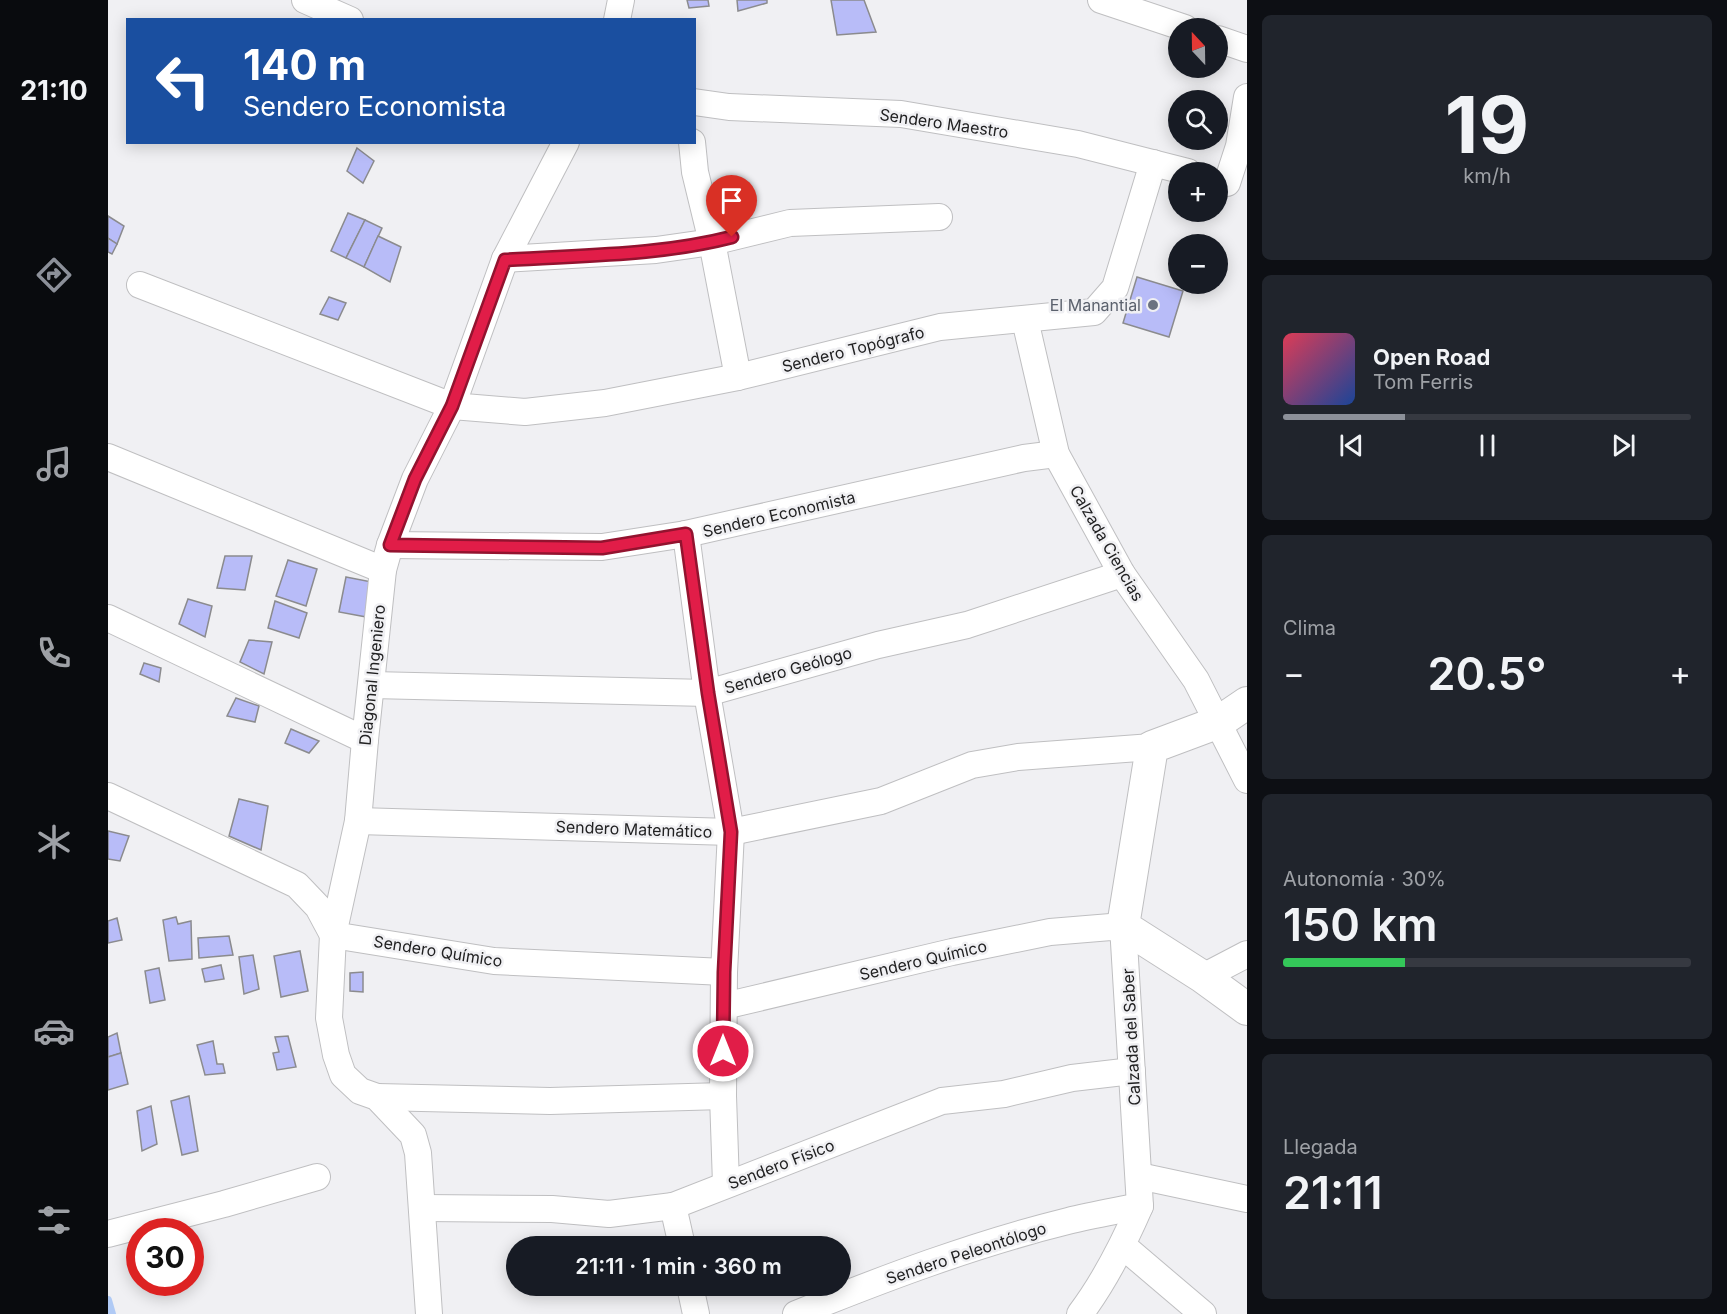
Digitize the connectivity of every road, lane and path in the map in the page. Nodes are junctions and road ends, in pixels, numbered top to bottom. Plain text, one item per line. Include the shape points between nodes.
1 (305, 0) edge
2 (621, 0) edge
3 (1101, 0) edge
4 (346, 18) edge
5 (617, 18) edge
6 (1168, 22) edge
7 (1228, 42) edge
8 (1247, 49) edge
9 (1247, 97) edge
10 (696, 102) edge
11 (565, 144) edge
12 (692, 144) edge
13 (1153, 163) junction
14 (1168, 167) edge
15 (1231, 185) edge
16 (939, 217) dead end
17 (712, 242) junction
18 (505, 260) junction
19 (140, 285) dead end
20 (1025, 320) junction
21 (738, 377) junction
22 (452, 406) junction
23 (1056, 454) junction
24 (108, 457) edge
25 (686, 534) junction
26 (390, 545) junction
27 (383, 570) junction
28 (1122, 574) junction
29 (108, 618) edge
30 (372, 685) junction
31 (708, 693) junction
32 (1247, 703) edge
33 (1219, 722) junction
34 (365, 741) junction
35 (1152, 747) junction
36 (1247, 780) edge
37 (108, 796) edge
38 (358, 821) junction
39 (731, 832) junction
40 (1123, 926) junction
41 (333, 935) junction
42 (1247, 954) edge
43 (724, 972) junction
44 (1203, 977) junction
45 (724, 1006) junction
46 (1247, 1009) edge
47 (1132, 1071) junction
48 (723, 1096) junction
49 (377, 1097) junction
50 (1139, 1176) junction
51 (316, 1177) dead end
52 (726, 1184) junction
53 (1247, 1199) edge
54 (673, 1206) junction
55 (1140, 1206) junction
56 (423, 1208) junction
57 (109, 1233) edge
58 (679, 1236) edge
59 (1122, 1246) junction
60 (692, 1296) edge
61 (429, 1314) edge
62 (696, 1314) edge
63 (796, 1314) edge
64 (1080, 1314) edge
65 (1203, 1314) edge

1 - 4 street
2 - 5 street
3 - 6 street
7 - 8 street
9 - 15 street
10 - 13 street, Sendero Maestro via 901,114 1078,144
11 - 18 street, Diagonal Ingeniero
12 - 17 street
13 - 14 street, Sendero Maestro
13 - 20 street, Sendero Topógrafo via 1115,288 1094,312
16 - 17 street via 790,223
17 - 18 street via 656,250
17 - 21 street
18 - 22 street, Diagonal Ingeniero
19 - 22 street, Sendero Topógrafo
20 - 21 street, Sendero Topógrafo via 940,327
20 - 23 street, Calzada Ciencias
21 - 22 street, Sendero Topógrafo via 605,403 525,412
22 - 26 street, Diagonal Ingeniero via 415,479
23 - 25 street, Sendero Economista
23 - 28 street, Calzada Ciencias
24 - 27 street
25 - 26 street, Sendero Economista via 602,548
25 - 31 street
26 - 27 street, Diagonal Ingeniero
27 - 30 street, Diagonal Ingeniero
28 - 31 street, Sendero Geólogo via 967,625 878,645
28 - 33 street, Calzada Ciencias via 1196,680
29 - 34 street
30 - 31 street, Sendero Geólogo
30 - 34 street, Diagonal Ingeniero
31 - 39 street
32 - 33 street, Sendero Matemático
33 - 35 street, Sendero Matemático
33 - 36 street, Calzada Ciencias
34 - 38 street, Diagonal Ingeniero
35 - 39 street, Sendero Matemático via 1018,757 972,765 881,801
35 - 40 street, Calzada del Saber
37 - 41 street via 297,885 318,907
38 - 39 street, Sendero Matemático
38 - 41 street, Diagonal Ingeniero
39 - 43 street
40 - 44 street
40 - 45 street, Sendero Químico via 1050,932
40 - 47 street, Calzada del Saber
41 - 43 street, Sendero Químico via 494,961
41 - 49 street, Diagonal Ingeniero via 329,1018 336,1055 343,1075 360,1091
42 - 44 street
43 - 45 street
44 - 46 street
45 - 48 street
47 - 50 street, Calzada del Saber
47 - 52 street, Sendero Físico via 942,1101
48 - 49 street via 550,1101
48 - 52 street
49 - 56 street, Diagonal Ingeniero via 413,1135
50 - 53 street
50 - 55 street, Calzada del Saber
51 - 57 street
52 - 54 street, Sendero Físico
54 - 56 street, Sendero Físico via 609,1214 552,1209
54 - 58 street
55 - 59 street, Calzada del Saber
55 - 63 street, Sendero Peleontólogo via 984,1245
56 - 61 street, Diagonal Ingeniero
59 - 64 street, Calzada del Saber
59 - 65 street
60 - 62 street

